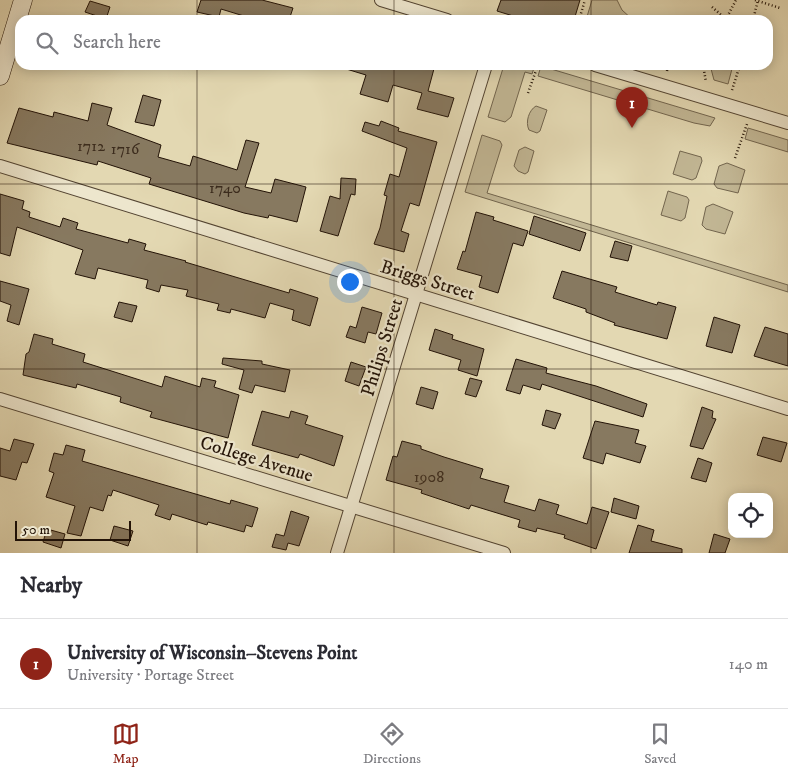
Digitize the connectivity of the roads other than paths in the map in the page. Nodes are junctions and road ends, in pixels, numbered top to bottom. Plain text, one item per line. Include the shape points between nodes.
1 (22, 0) edge
2 (381, 0) edge
3 (18, 15) edge
4 (430, 15) edge
5 (15, 24) edge
6 (484, 70) edge
7 (612, 70) edge
8 (0, 76) edge
9 (788, 123) edge
10 (0, 166) edge
11 (417, 295) junction
12 (0, 400) edge
13 (788, 408) edge
14 (352, 506) junction
15 (337, 553) edge
16 (504, 553) edge

1 - 3 main road
2 - 4 street
5 - 8 main road
6 - 11 street, Philips Street
7 - 9 street
10 - 11 street, Briggs Street
11 - 13 street, Briggs Street
11 - 14 street, Philips Street
12 - 14 street, College Avenue
14 - 15 street, Philips Street
14 - 16 street, College Avenue

